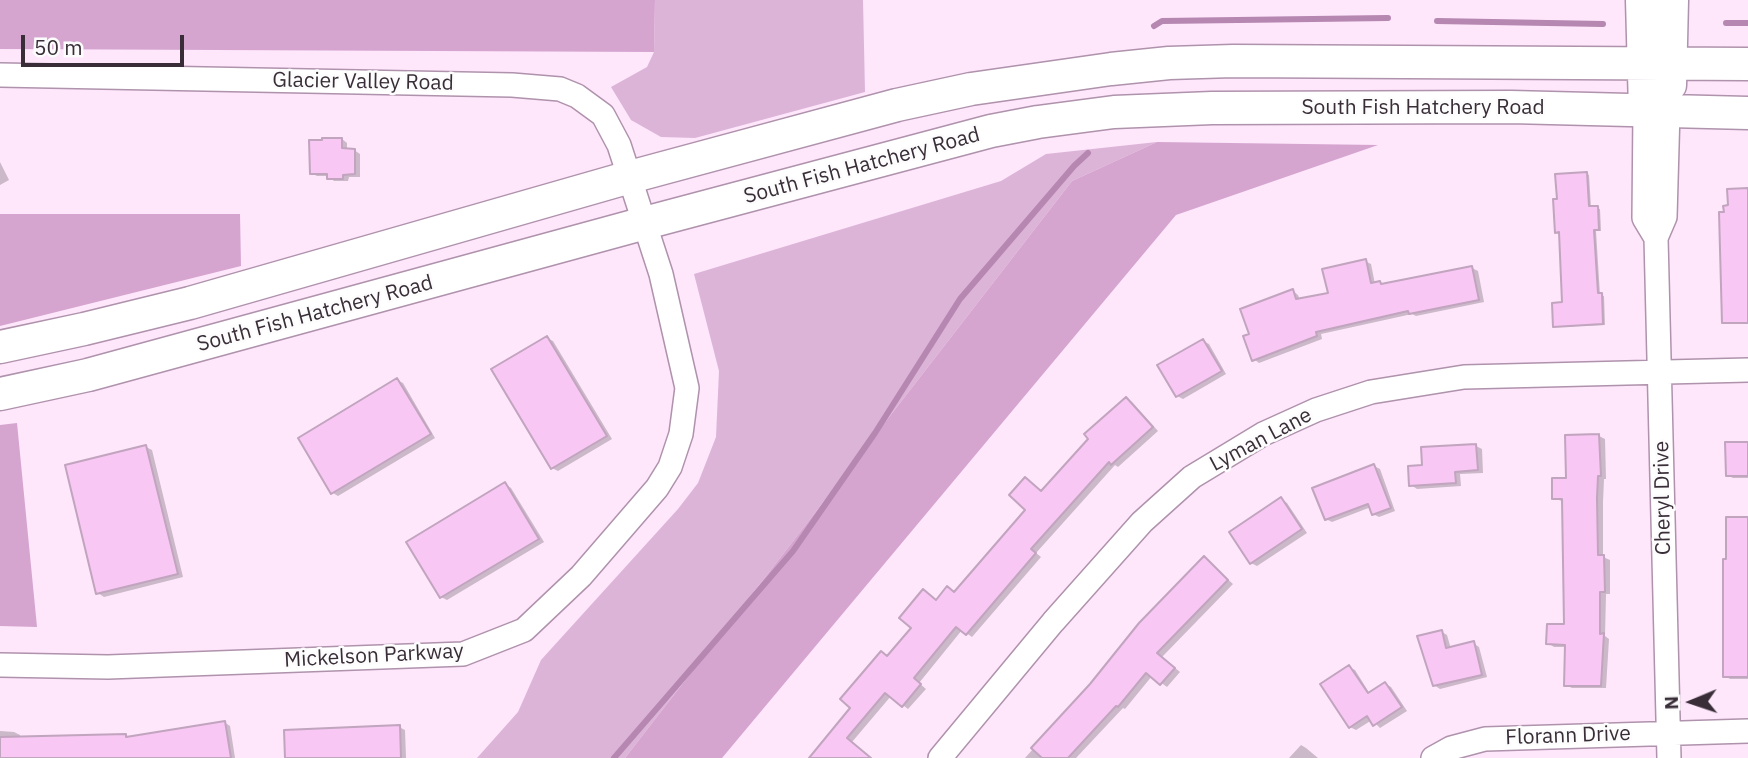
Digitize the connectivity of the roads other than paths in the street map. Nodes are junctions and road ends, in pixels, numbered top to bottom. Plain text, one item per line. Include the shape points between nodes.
1 (1642, 0) edge
2 (1672, 0) edge
3 (1657, 64) junction
4 (1748, 64) edge
5 (0, 75) edge
6 (1657, 110) junction
7 (1748, 113) edge
8 (630, 177) junction
9 (645, 223) junction
10 (0, 347) edge
11 (1748, 370) edge
12 (1660, 372) junction
13 (0, 394) edge
14 (0, 665) edge
15 (1748, 731) edge
16 (1668, 733) junction
17 (940, 758) edge
18 (1433, 758) edge
19 (1669, 758) edge

1 - 3 main road
2 - 3 main road
3 - 4 main road, South Fish Hatchery Road
3 - 6 main road
3 - 8 main road, South Fish Hatchery Road via 1233,61 1111,69 971,89 897,105
5 - 8 street, Glacier Valley Road via 560,89 590,103 603,115
6 - 7 main road, South Fish Hatchery Road
6 - 9 main road, South Fish Hatchery Road via 1212,108 1114,112 991,131
6 - 12 street, Cheryl Drive via 1665,217 1656,238
8 - 9 street, Glacier Valley Road
8 - 10 main road, South Fish Hatchery Road via 190,303
9 - 13 main road, South Fish Hatchery Road via 88,375
9 - 14 street, Mickelson Parkway via 662,274 687,388 681,434 657,488 581,576 524,630 463,654 108,667
11 - 12 street, Lyman Lane
12 - 16 street, Cheryl Drive
12 - 17 street, Lyman Lane via 1464,377 1371,392 1316,410 1263,435 1192,477 1142,522
15 - 16 street, Florann Drive
16 - 18 street, Florann Drive via 1485,739
16 - 19 street, Cheryl Drive

